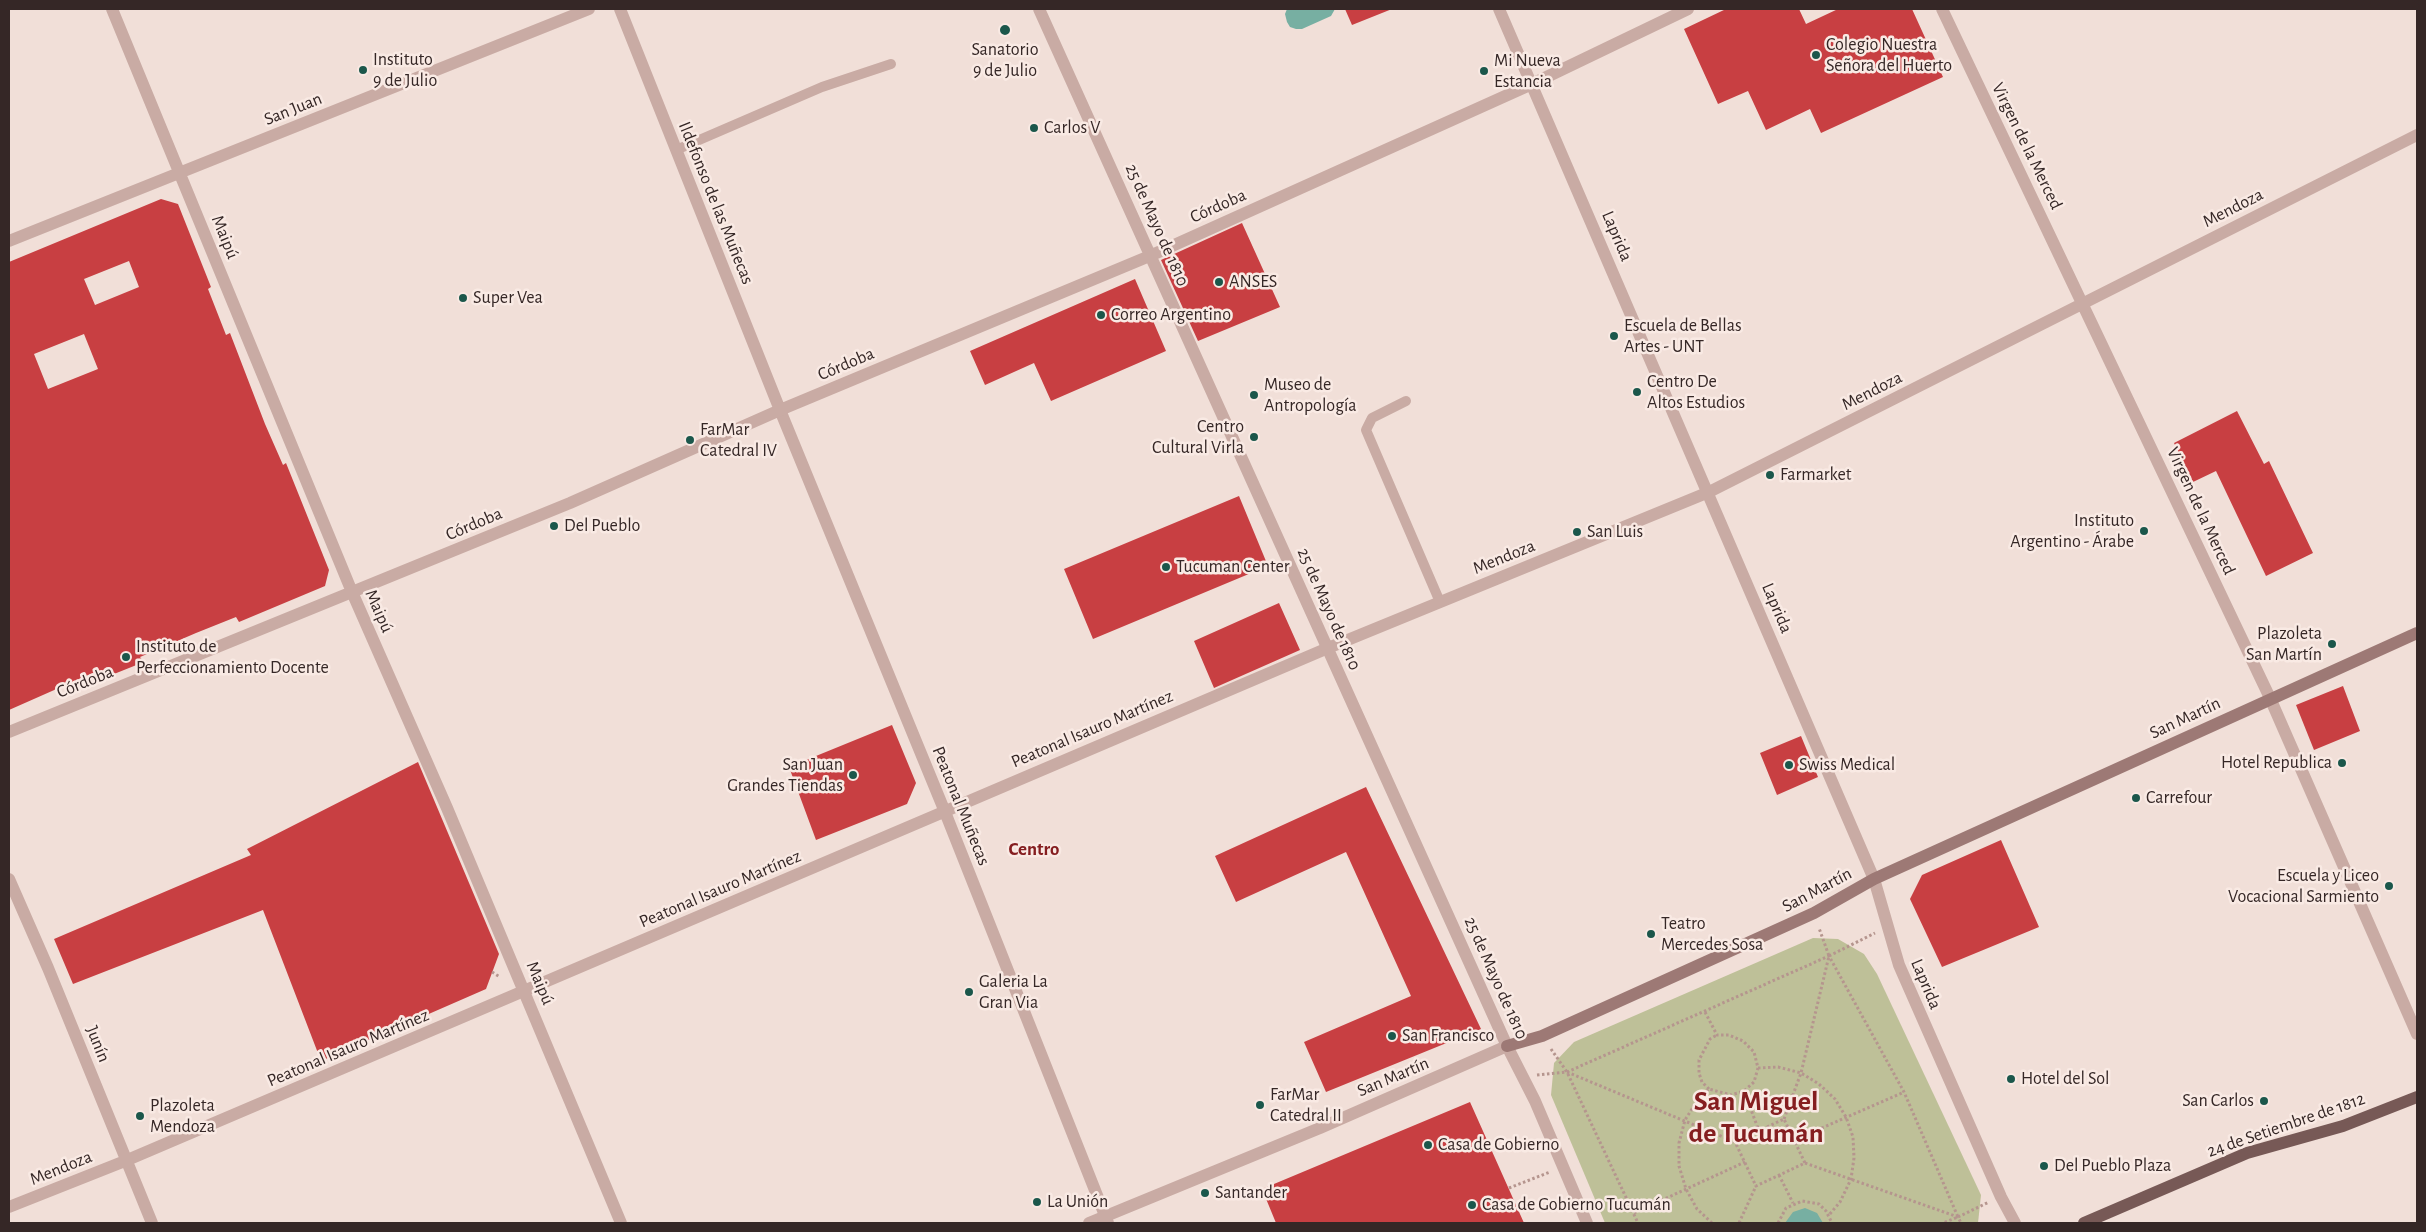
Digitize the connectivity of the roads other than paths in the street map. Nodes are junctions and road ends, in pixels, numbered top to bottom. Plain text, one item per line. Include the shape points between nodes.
1 (112, 9) edge
2 (589, 9) edge
3 (620, 9) edge
4 (1039, 9) edge
5 (1499, 9) edge
6 (1688, 9) edge
7 (1942, 9) edge
8 (891, 64) dead end
9 (1532, 84) junction
10 (2417, 135) edge
11 (676, 150) junction
12 (180, 174) junction
13 (9, 241) edge
14 (1152, 255) junction
15 (2084, 304) junction
16 (1406, 401) dead end
17 (780, 410) junction
18 (1709, 492) junction
19 (352, 592) junction
20 (1440, 602) junction
21 (2417, 633) edge
22 (1328, 648) junction
23 (2270, 698) junction
24 (9, 732) edge
25 (945, 812) junction
26 (9, 879) edge
27 (1874, 879) junction
28 (525, 991) junction
29 (2417, 1034) edge
30 (1507, 1046) junction
31 (2417, 1097) edge
32 (125, 1161) junction
33 (9, 1207) edge
34 (1107, 1220) edge
35 (152, 1223) edge
36 (621, 1223) edge
37 (1089, 1223) edge
38 (1587, 1223) edge
39 (2015, 1223) edge
40 (2084, 1223) edge

1 - 12 street, Maipú
2 - 12 street, San Juan
3 - 11 street, Ildefonso de las Muñecas
4 - 14 street, 25 de Mayo de 1810
5 - 9 street, Laprida
6 - 9 street, Córdoba
7 - 15 street, Virgen de la Merced
8 - 11 lane via 822,87
9 - 14 street, Córdoba
9 - 18 street, Laprida
10 - 15 street, Mendoza
11 - 17 street, Ildefonso de las Muñecas
12 - 13 street, San Juan
12 - 19 street, Maipú
14 - 17 street, Córdoba
14 - 22 street, 25 de Mayo de 1810
15 - 18 street, Mendoza
15 - 23 street, Virgen de la Merced
16 - 20 lane via 1372,418 1366,430
17 - 19 street, Córdoba via 570,503
17 - 25 street, Peatonal Muñecas
18 - 20 street, Mendoza
18 - 27 street, Laprida
19 - 24 street, Córdoba
19 - 28 street, Maipú
20 - 22 street, Mendoza
21 - 23 main road, San Martín
22 - 25 street, Peatonal Isauro Martínez
22 - 30 street, 25 de Mayo de 1810
23 - 27 main road, San Martín
23 - 29 street, Virgen de la Merced
25 - 28 street, Peatonal Isauro Martínez
25 - 34 street, Peatonal Muñecas
26 - 32 street, Junín
27 - 30 main road, San Martín via 1814,913 1542,1036
27 - 39 street, Laprida via 1898,965
28 - 32 street, Peatonal Isauro Martínez
28 - 36 street, Maipú
30 - 34 street, San Martín
30 - 38 street, 25 de Mayo de 1810
31 - 40 main road, 24 de Setiembre de 1812 via 2343,1126 2248,1153
32 - 33 street, Mendoza
32 - 35 street, Junín
34 - 37 street, San Martín

